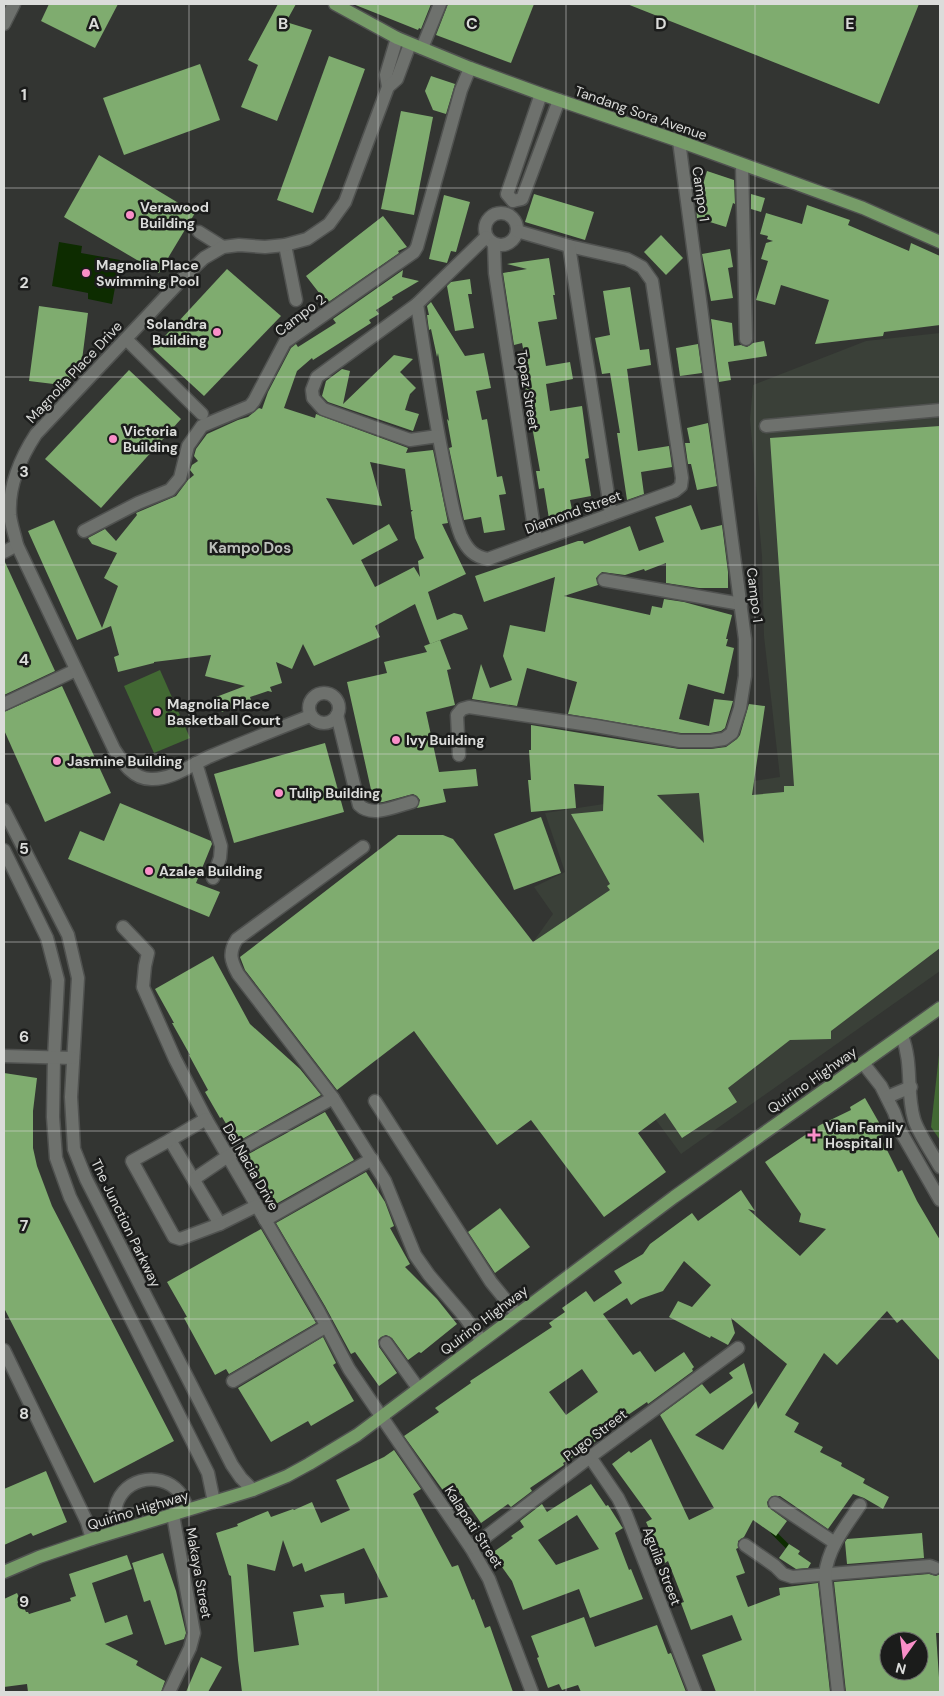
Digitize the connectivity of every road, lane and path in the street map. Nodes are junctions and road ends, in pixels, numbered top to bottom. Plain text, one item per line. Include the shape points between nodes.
1 (14, 4) edge
2 (335, 4) edge
3 (440, 4) edge
4 (4, 24) edge
5 (397, 38) junction
6 (416, 46) junction
7 (470, 68) junction
8 (388, 87) junction
9 (541, 94) junction
10 (559, 100) junction
11 (678, 141) junction
12 (742, 165) junction
13 (513, 200) junction
14 (508, 214) junction
15 (517, 231) junction
16 (199, 232) dead end
17 (490, 240) junction
18 (940, 242) edge
19 (284, 245) junction
20 (569, 246) junction
21 (222, 247) junction
22 (296, 300) dead end
23 (417, 304) junction
24 (126, 339) junction
25 (746, 339) dead end
26 (940, 410) edge
27 (202, 414) dead end
28 (766, 426) dead end
29 (438, 436) junction
30 (611, 514) junction
31 (84, 531) dead end
32 (536, 541) junction
33 (17, 545) junction
34 (4, 552) edge
35 (604, 580) dead end
36 (741, 604) junction
37 (76, 670) junction
38 (4, 704) edge
39 (310, 716) junction
40 (337, 716) junction
41 (458, 754) dead end
42 (196, 763) junction
43 (412, 802) dead end
44 (4, 810) edge
45 (363, 847) dead end
46 (4, 850) edge
47 (213, 878) dead end
48 (123, 927) dead end
49 (78, 978) junction
50 (58, 980) junction
51 (940, 1008) edge
52 (902, 1036) junction
53 (4, 1056) edge
54 (54, 1058) junction
55 (73, 1058) junction
56 (862, 1063) junction
57 (911, 1087) junction
58 (887, 1097) junction
59 (333, 1098) junction
60 (375, 1101) dead end
61 (206, 1119) junction
62 (914, 1121) junction
63 (900, 1128) junction
64 (170, 1140) junction
65 (228, 1156) junction
66 (372, 1159) junction
67 (940, 1167) edge
68 (194, 1179) junction
69 (940, 1200) edge
70 (256, 1206) junction
71 (265, 1220) junction
72 (220, 1224) junction
73 (517, 1314) junction
74 (325, 1327) junction
75 (482, 1340) junction
76 (386, 1343) dead end
77 (738, 1348) dead end
78 (4, 1350) edge
79 (233, 1380) dead end
80 (418, 1388) junction
81 (382, 1416) junction
82 (590, 1457) junction
83 (253, 1490) junction
84 (214, 1502) junction
85 (775, 1503) dead end
86 (860, 1505) dead end
87 (188, 1509) junction
88 (173, 1515) junction
89 (120, 1530) junction
90 (92, 1539) junction
91 (835, 1543) junction
92 (745, 1545) dead end
93 (471, 1548) junction
94 (935, 1568) dead end
95 (4, 1572) edge
96 (825, 1574) junction
97 (169, 1692) edge
98 (532, 1692) edge
99 (694, 1692) edge
100 (838, 1692) edge

1 - 4 street
2 - 5 main road, Tandang Sora Avenue
3 - 6 street
5 - 6 main road, Tandang Sora Avenue
5 - 8 street via 386,75
6 - 7 main road, Tandang Sora Avenue
6 - 8 street
7 - 9 main road, Tandang Sora Avenue
7 - 31 street, Campo 2 via 460,90 414,252 285,342 250,406 202,426 188,446 180,478 170,490
8 - 19 street via 345,202 329,224 307,239
9 - 10 main road, Tandang Sora Avenue
9 - 13 street via 507,194
10 - 11 main road, Tandang Sora Avenue
10 - 13 street via 522,199
11 - 12 main road, Tandang Sora Avenue
11 - 36 street, Campo 1
12 - 18 main road, Tandang Sora Avenue via 864,208
12 - 25 street
13 - 14 street
14 - 15 street via 515,221
14 - 17 street via 494,214 485,223 484,230
15 - 17 street via 516,236 504,245
15 - 20 street, Diamond Street
16 - 21 street
17 - 23 street
17 - 32 street, Topaz Street
19 - 21 street
19 - 22 street
20 - 30 street
20 - 30 street, Diamond Street via 627,259 642,268 652,280 681,486
21 - 24 street, Magnolia Place Drive via 187,274
23 - 29 street, Diamond Street
23 - 29 street via 317,377 313,398 323,409 393,435 410,440
24 - 27 street
24 - 33 street, Magnolia Place Drive via 28,445 13,487 10,515
26 - 28 street
29 - 32 street, Diamond Street via 455,517 470,550 478,558 488,559
30 - 32 street, Diamond Street
33 - 34 street
33 - 37 street, Magnolia Place Drive
35 - 36 street
36 - 41 street, Campo 1 via 745,676 732,732 724,738 680,742 469,707 457,715
37 - 38 street
37 - 42 street, Magnolia Place Drive via 114,749 134,774 149,780 165,778
39 - 40 street via 321,723
39 - 40 street via 308,710 312,699 326,693 336,699
39 - 42 street, Magnolia Place Drive
40 - 43 street via 358,805 375,812
42 - 47 street via 221,846
44 - 49 street, The Junction Parkway via 68,936
45 - 59 street via 236,939 230,956 238,974
46 - 50 street via 47,938
48 - 61 street, Del Nacia Drive via 148,953 143,987
49 - 50 street
49 - 55 street, The Junction Parkway
50 - 54 street
51 - 52 main road, Quirino Highway
52 - 56 main road, Quirino Highway
52 - 57 street via 907,1047
53 - 54 street
54 - 55 street
54 - 84 street via 56,1158 70,1197 208,1473
55 - 83 street, The Junction Parkway via 74,1149 86,1179 232,1465
56 - 58 street
56 - 73 main road, Quirino Highway
57 - 58 street
57 - 62 street
58 - 63 street
59 - 65 street
59 - 66 street
60 - 73 street via 491,1282
61 - 64 street
61 - 65 street, Del Nacia Drive
62 - 63 street
62 - 67 street
63 - 69 street
64 - 68 street
64 - 72 street via 132,1161 174,1237 180,1239
65 - 68 street
65 - 70 street, Del Nacia Drive
66 - 71 street
66 - 75 street via 385,1181 415,1255
68 - 72 street
70 - 71 street, Del Nacia Drive
70 - 72 street
71 - 74 street, Del Nacia Drive
73 - 75 main road, Quirino Highway
74 - 79 street
74 - 81 street, Del Nacia Drive
75 - 80 main road, Quirino Highway
76 - 80 street
77 - 82 street, Pugo Street
78 - 90 street via 87,1522
80 - 81 main road, Quirino Highway
81 - 83 main road, Quirino Highway via 332,1452
81 - 93 street, Kalapati Street
82 - 93 street, Pugo Street
82 - 99 street, Aguila Street via 626,1514
83 - 84 main road, Quirino Highway
84 - 87 main road, Quirino Highway
85 - 91 street
86 - 91 street
87 - 88 main road, Quirino Highway
87 - 89 street via 180,1492 168,1483 155,1479 140,1480 127,1487 118,1499 115,1513
88 - 89 main road, Quirino Highway
88 - 97 street, Makaya Street via 194,1633
89 - 90 main road, Quirino Highway
90 - 95 main road, Quirino Highway
91 - 96 street
92 - 96 street via 788,1576
93 - 98 street, Kalapati Street via 489,1579
94 - 96 street
96 - 100 street

